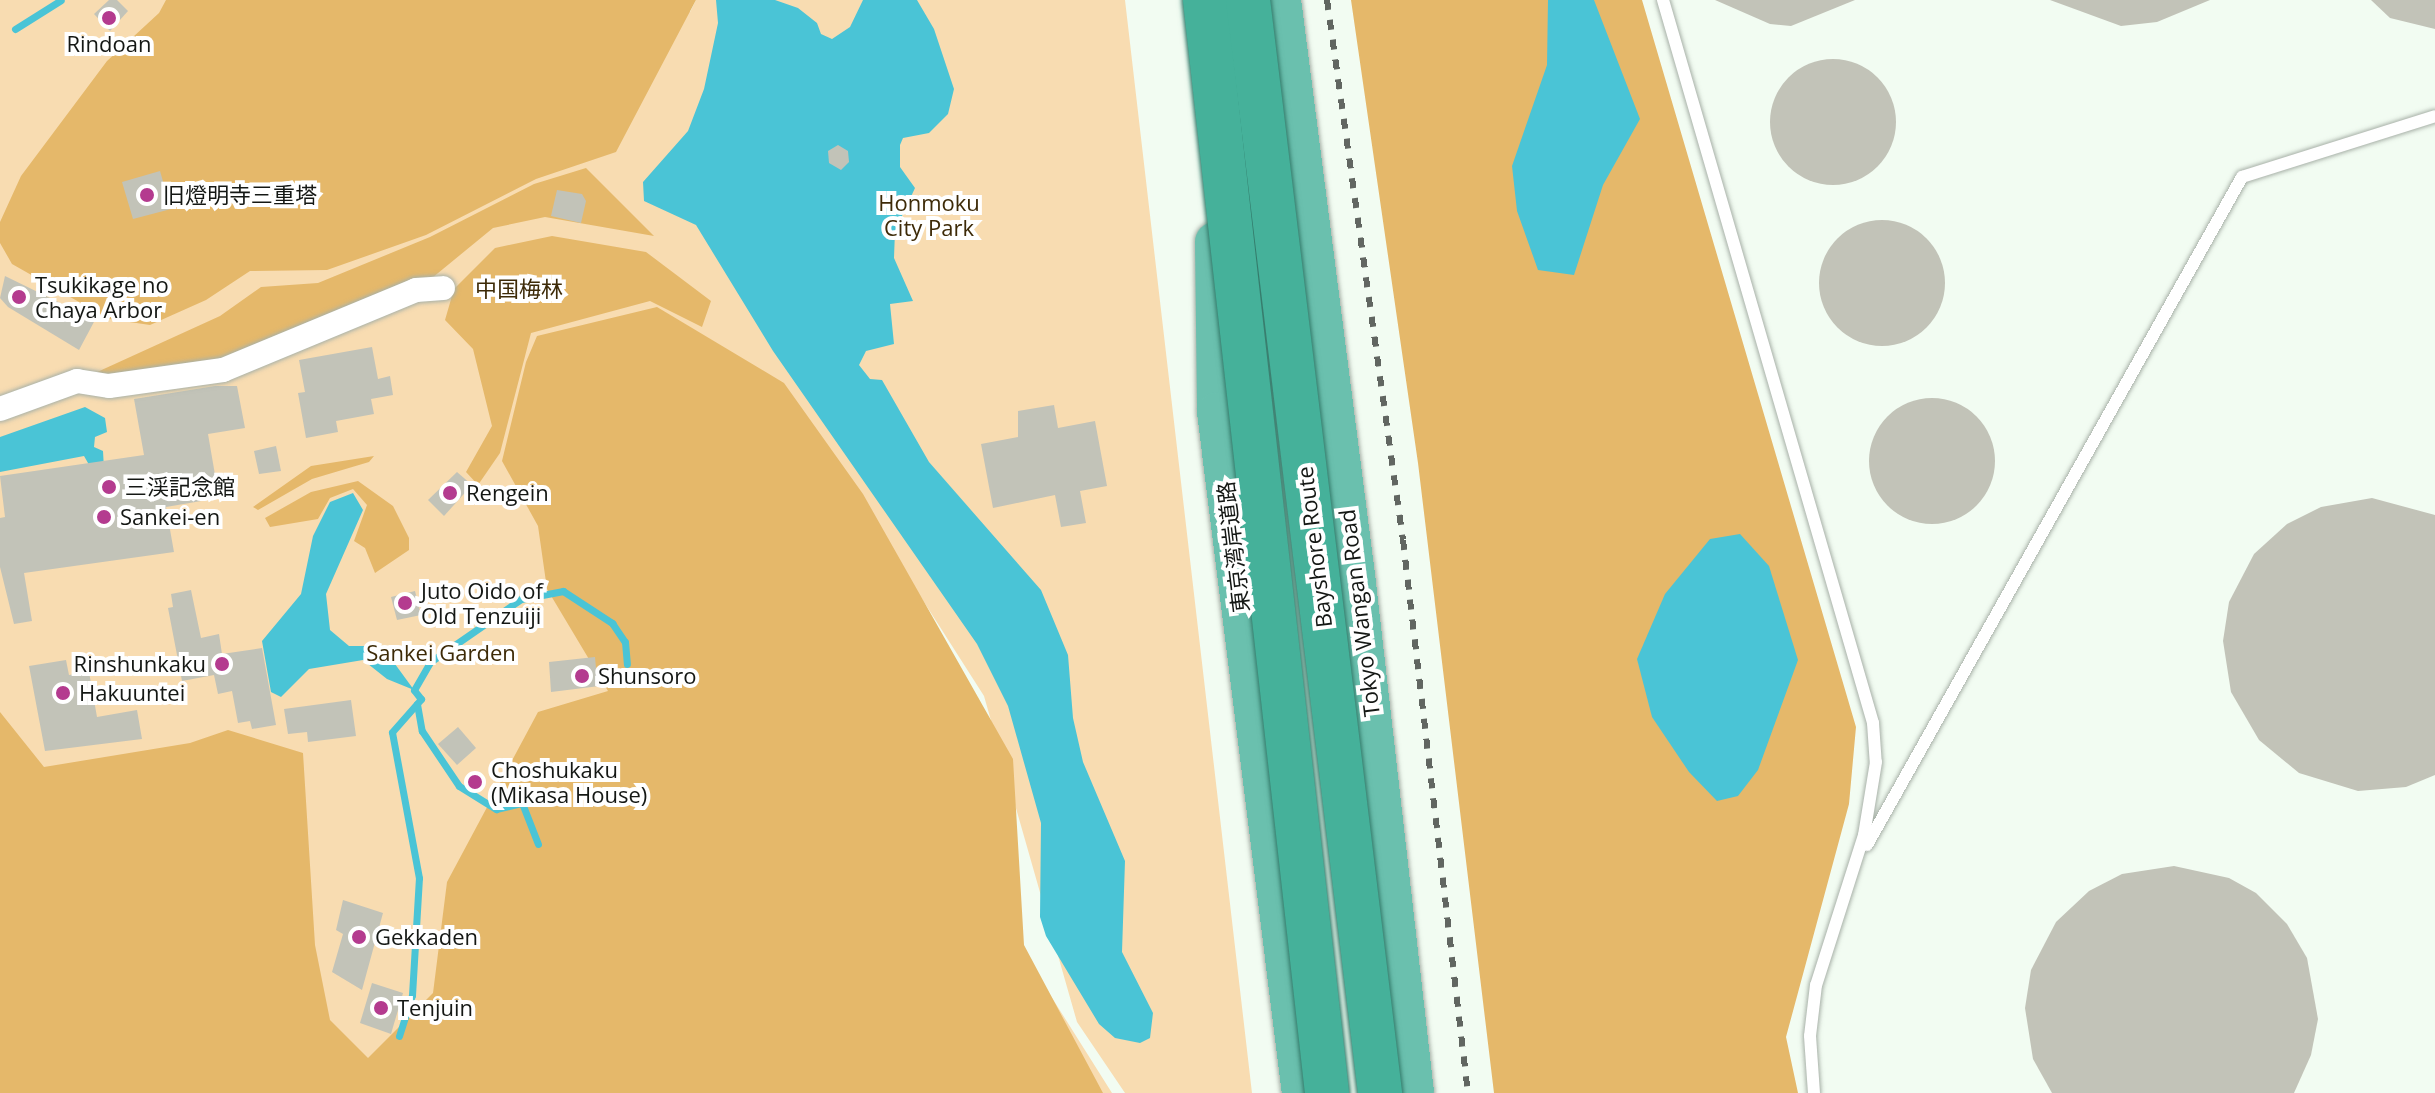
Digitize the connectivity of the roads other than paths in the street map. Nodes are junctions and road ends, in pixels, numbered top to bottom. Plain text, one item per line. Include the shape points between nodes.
1 (1193, 0) edge
2 (1205, 0) edge
3 (1248, 0) edge
4 (1281, 0) edge
5 (1663, 0) edge
6 (2435, 116) edge
7 (1299, 134) junction
8 (1214, 139) junction
9 (443, 288) dead end
10 (0, 409) edge
11 (1855, 865) junction
12 (1302, 1093) edge
13 (1327, 1093) edge
14 (1336, 1093) edge
15 (1374, 1093) edge
16 (1380, 1093) edge
17 (1414, 1093) edge
18 (1814, 1093) edge

1 - 8 highway, 東京湾岸道路
2 - 13 highway, bridge
3 - 16 highway, Bayshore Route, bridge
4 - 7 highway, Tokyo Wangan Road
5 - 11 lane via 1868,693 1876,762
6 - 11 lane via 2242,177
7 - 15 highway, Tokyo Wangan Road, bridge via 1299,474
7 - 17 highway, Tokyo Wangan Road
8 - 12 highway, 東京湾岸道路 via 1217,412
8 - 14 highway, bridge
9 - 10 street via 416,290 223,370 109,386 77,381
11 - 18 lane via 1816,985 1810,1036

